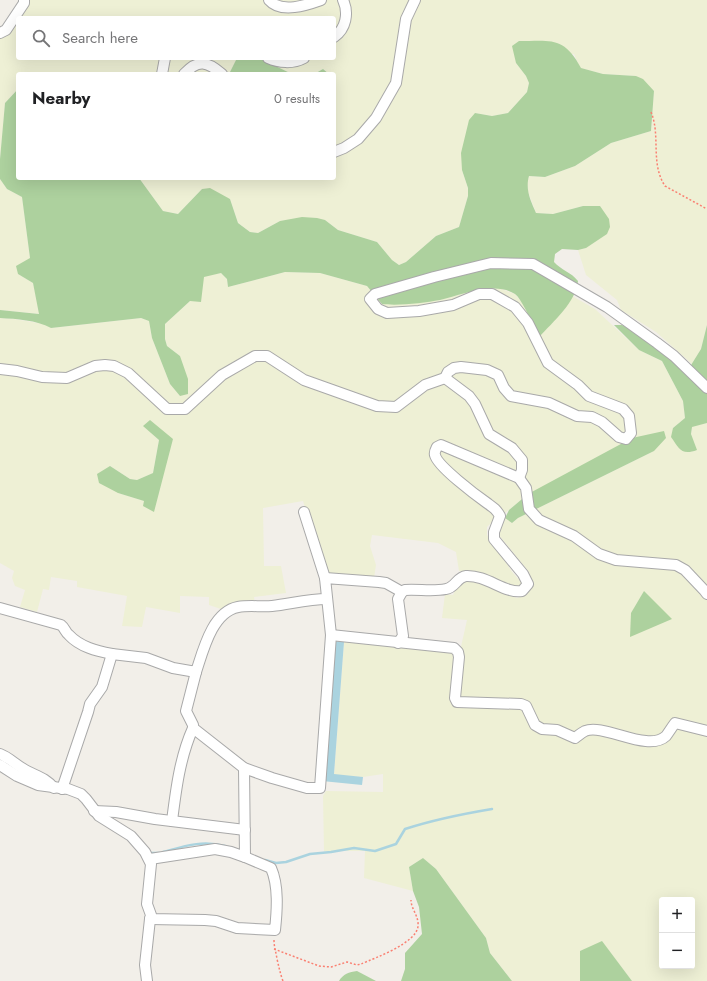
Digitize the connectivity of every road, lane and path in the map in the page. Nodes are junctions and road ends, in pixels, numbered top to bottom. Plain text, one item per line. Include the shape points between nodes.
1 (24, 0) edge
2 (269, 0) edge
3 (321, 0) edge
4 (343, 0) edge
5 (415, 0) edge
6 (0, 33) edge
7 (336, 36) edge
8 (165, 60) edge
9 (273, 60) edge
10 (301, 60) edge
11 (162, 72) edge
12 (186, 72) edge
13 (220, 72) edge
14 (651, 112) dead end
15 (336, 151) edge
16 (707, 209) edge
17 (0, 369) edge
18 (445, 378) junction
19 (707, 388) edge
20 (519, 478) junction
21 (304, 512) dead end
22 (325, 578) junction
23 (402, 592) junction
24 (707, 594) edge
25 (327, 599) junction
26 (0, 608) edge
27 (331, 635) junction
28 (398, 643) junction
29 (112, 654) junction
30 (196, 672) junction
31 (193, 728) junction
32 (707, 732) edge
33 (0, 754) edge
34 (0, 766) edge
35 (244, 768) junction
36 (58, 788) junction
37 (94, 811) junction
38 (172, 821) junction
39 (245, 830) junction
40 (245, 857) junction
41 (150, 860) junction
42 (411, 900) dead end
43 (150, 919) junction
44 (275, 930) junction
45 (274, 949) junction
46 (147, 981) edge
47 (283, 981) edge

1 - 6 street via 6,30
2 - 3 street via 280,7 299,7
4 - 7 street via 345,25
5 - 15 street via 406,19 396,83 376,118 358,139
8 - 11 street
9 - 10 street via 288,63
12 - 13 street via 194,65 204,63
14 - 16 path via 655,127 656,159 662,181 665,186
17 - 18 street via 42,377 67,378 96,366 114,366 128,373 167,409 185,409 222,375 255,356 267,356 304,380 377,406 396,407 425,385
18 - 19 street via 454,368 486,370 498,375 511,396 549,403 577,416 592,417 619,437 626,439 631,433 629,416 623,409 589,396 548,363 528,323 515,307 492,294 479,294 453,305 387,313 378,309 370,299 375,294 427,279 504,262 533,264 607,307 674,356
18 - 20 street via 469,396 489,434 512,448 522,460
20 - 23 street via 441,445 435,452 435,456 447,472 487,504 496,508 500,516 494,539 523,574 528,584 522,591 516,592 485,578 466,576 446,589 412,589
20 - 24 street via 526,488 529,509 539,520 574,536 599,554 616,560 676,565 685,570
21 - 22 street
22 - 23 street via 386,583
22 - 25 street
23 - 28 street via 398,599 403,636
25 - 27 street
25 - 30 street via 231,610 221,617 209,635
26 - 29 street via 61,625 68,635 85,646 98,652
27 - 28 street
27 - 35 street via 320,788 307,788
28 - 32 street via 456,649 459,657 455,698 457,702 521,704 526,706 535,726 557,730 575,738 586,731 597,730 644,741 654,740 665,737 675,723
29 - 30 street via 146,658 173,668
29 - 36 street via 102,687 90,704
30 - 31 street via 186,711
31 - 35 street
31 - 38 street via 181,764
33 - 36 street
34 - 36 street via 42,786
35 - 39 street
36 - 37 street via 82,794
37 - 38 street
37 - 41 street via 131,836
38 - 39 street
39 - 40 street
40 - 41 street via 215,849
40 - 44 street via 271,868 277,904
41 - 43 street
42 - 45 path via 411,906 418,919 418,928 412,937 402,945 361,964 347,962 331,967 319,966
43 - 44 street via 205,920 237,928
43 - 46 street via 145,965
44 - 45 path
45 - 47 path

